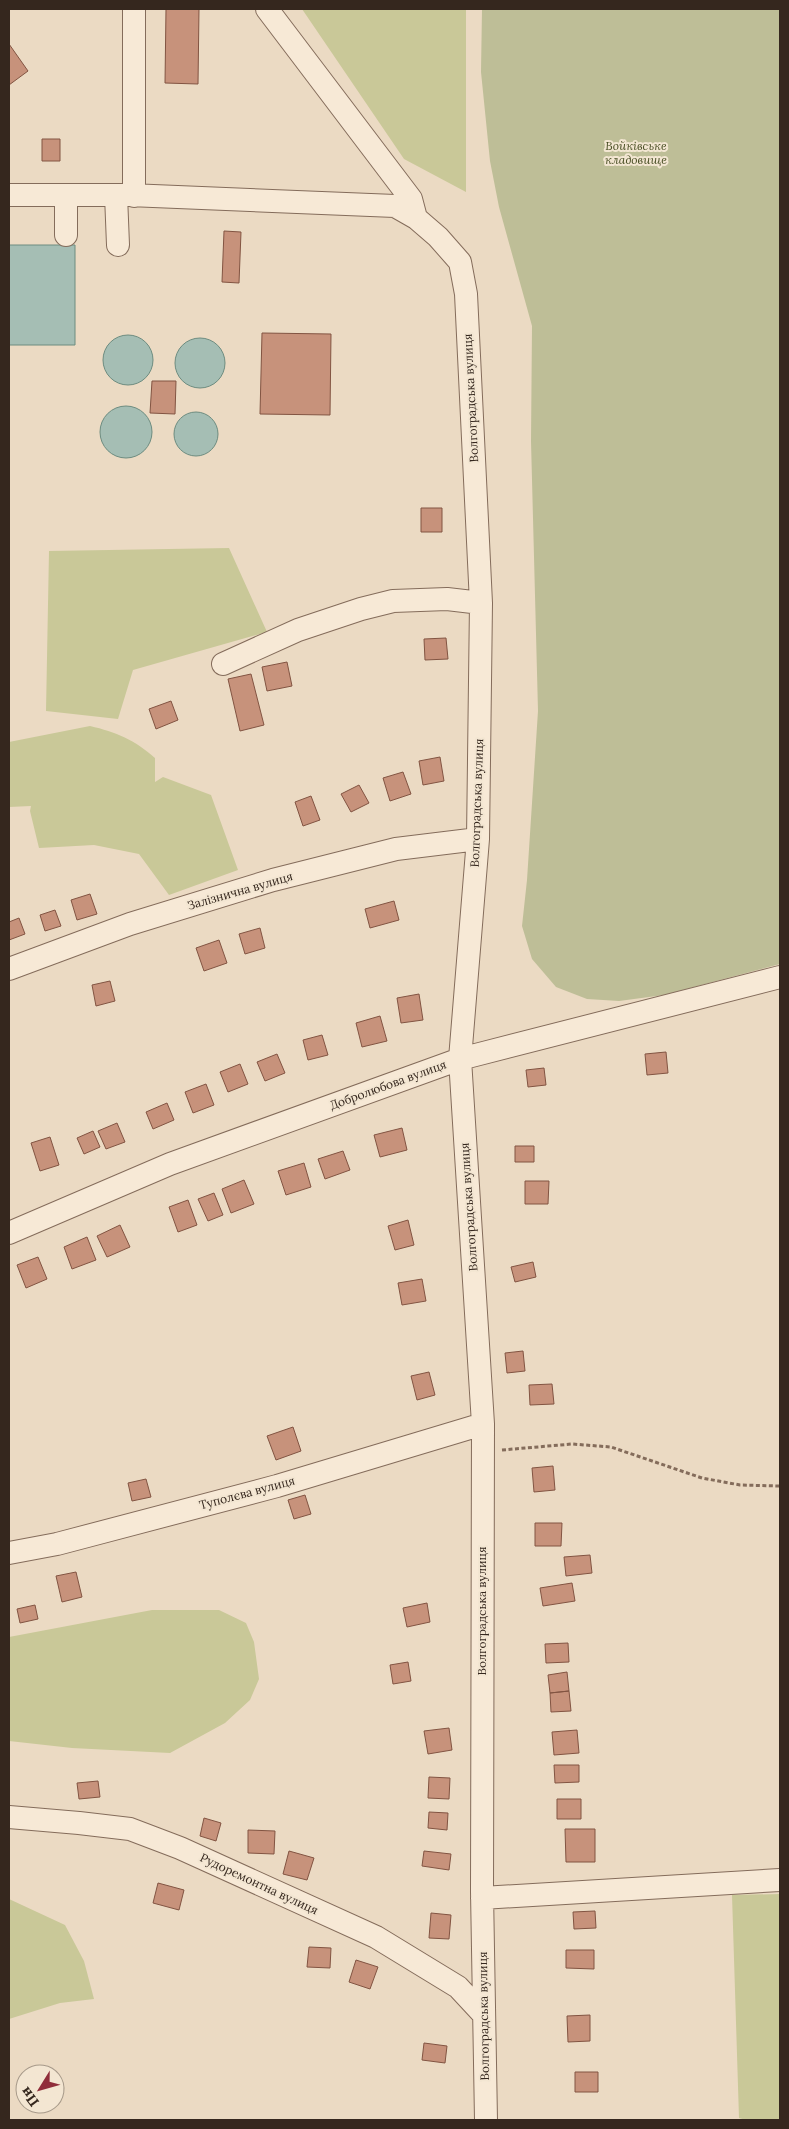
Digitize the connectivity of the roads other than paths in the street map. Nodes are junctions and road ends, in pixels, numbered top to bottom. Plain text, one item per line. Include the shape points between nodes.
1 (134, 9) edge
2 (267, 9) edge
3 (9, 195) edge
4 (66, 196) junction
5 (125, 196) junction
6 (416, 218) junction
7 (66, 235) dead end
8 (118, 245) dead end
9 (481, 603) junction
10 (222, 664) dead end
11 (478, 839) junction
12 (9, 969) edge
13 (780, 977) edge
14 (460, 1059) junction
15 (9, 1233) edge
16 (483, 1424) junction
17 (9, 1553) edge
18 (9, 1818) edge
19 (780, 1880) edge
20 (482, 1898) junction
21 (484, 2016) junction
22 (486, 2120) edge

1 - 5 street
2 - 6 street via 410,199
3 - 4 street, Волгоградська вулиця
4 - 5 street, Волгоградська вулиця
4 - 7 street
5 - 6 street, Волгоградська вулиця via 395,206
5 - 8 street
6 - 9 street, Волгоградська вулиця via 460,262 466,294
9 - 10 street via 447,599 393,601 298,630
9 - 11 street, Волгоградська вулиця
11 - 12 street, Залізнична вулиця via 396,849 274,880 130,924
11 - 14 street, Волгоградська вулиця
13 - 14 street, Добролюбова вулиця
14 - 15 street, Добролюбова вулиця via 170,1164
14 - 16 street, Волгоградська вулиця
16 - 17 street, Туполєва вулиця via 277,1486 56,1544
16 - 20 street, Волгоградська вулиця
18 - 21 street, Рудоремонтна вулиця via 130,1829 180,1848 376,1937 458,1988
19 - 20 street
20 - 21 street, Волгоградська вулиця
21 - 22 street, Волгоградська вулиця

